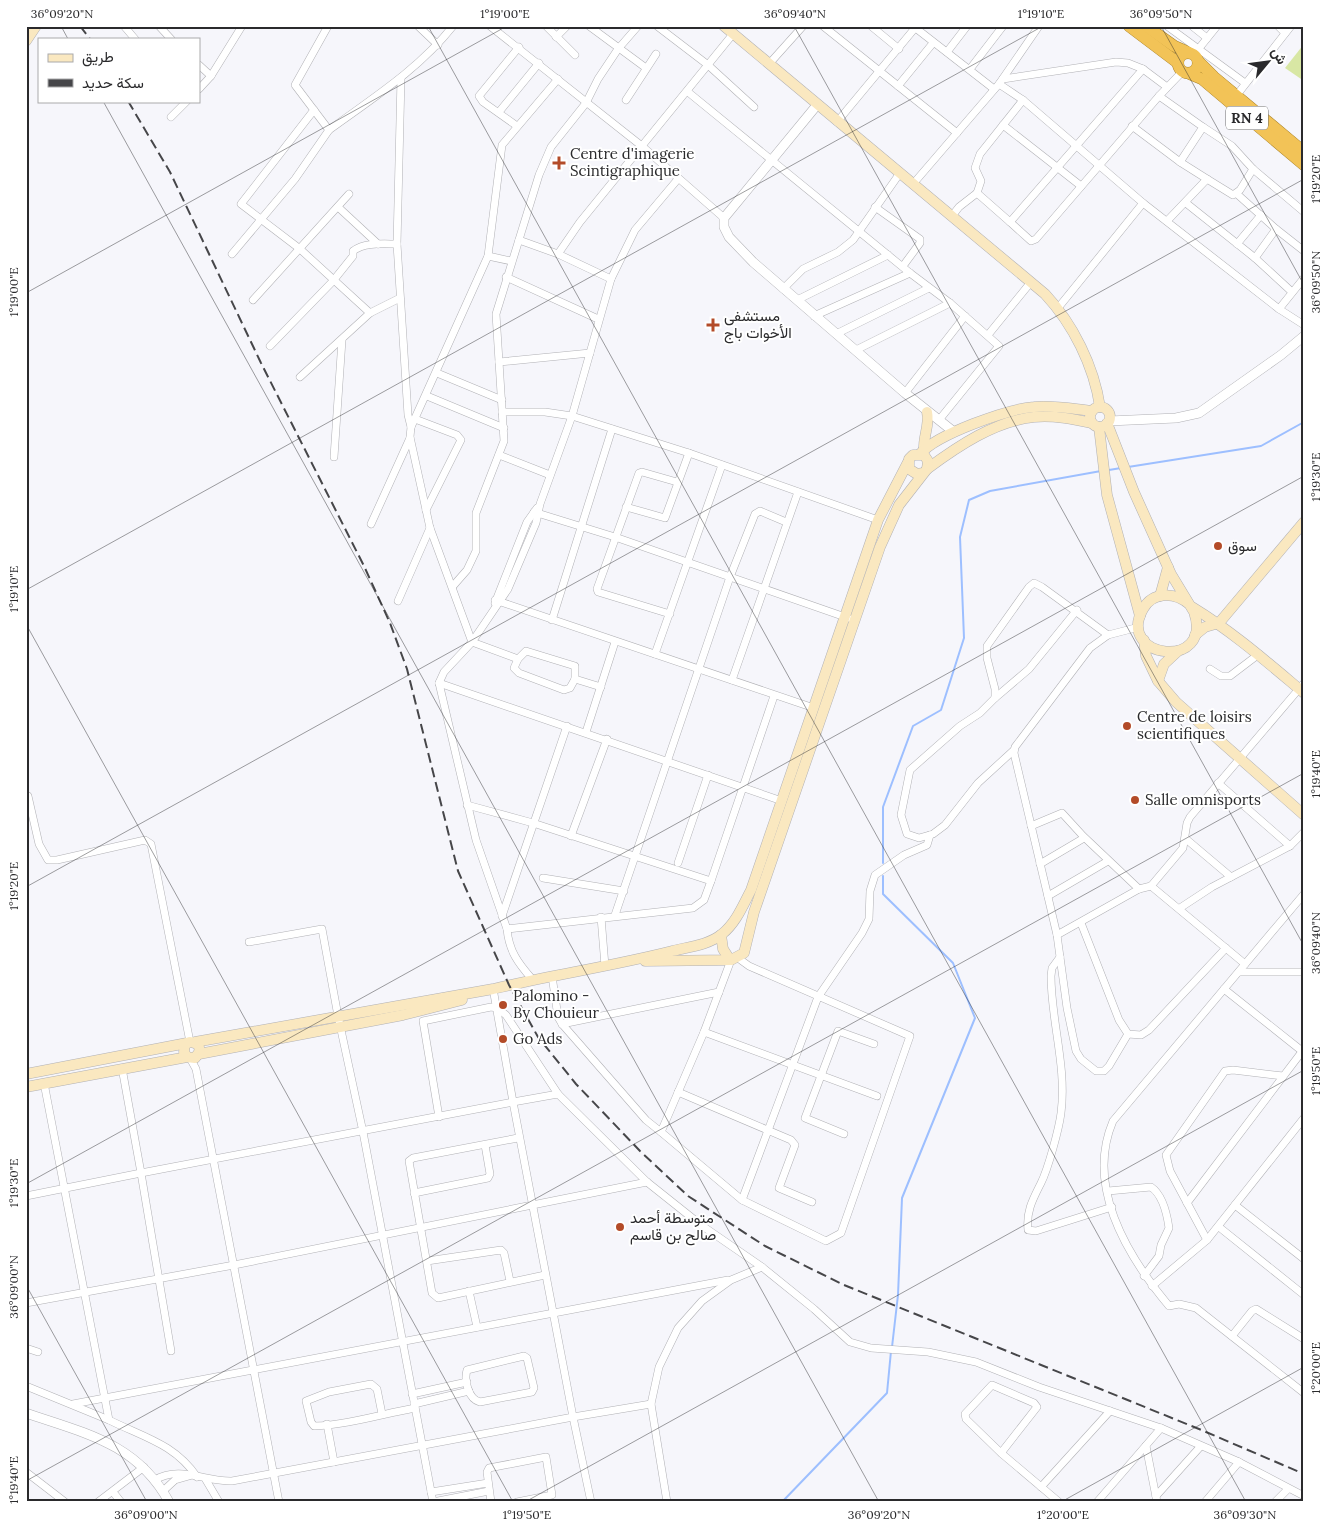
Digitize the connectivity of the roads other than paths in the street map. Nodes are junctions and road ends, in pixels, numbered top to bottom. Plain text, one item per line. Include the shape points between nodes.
1 (36, 26) edge
2 (124, 26) edge
3 (159, 26) edge
4 (242, 26) edge
5 (328, 26) edge
6 (418, 26) edge
7 (453, 26) edge
8 (490, 26) edge
9 (546, 26) edge
10 (566, 26) edge
11 (589, 26) edge
12 (638, 26) edge
13 (657, 26) edge
14 (724, 26) edge
15 (803, 26) edge
16 (823, 26) edge
17 (871, 26) edge
18 (967, 26) edge
19 (1003, 26) edge
20 (1038, 26) edge
21 (1129, 26) edge
22 (1146, 26) edge
23 (1167, 26) edge
24 (1192, 26) edge
25 (1217, 26) edge
26 (1278, 26) edge
27 (1291, 26) edge
28 (914, 27) edge
29 (1285, 33) junction
30 (733, 34) junction
31 (556, 37) junction
32 (134, 38) edge
33 (170, 38) edge
34 (1207, 38) junction
35 (26, 40) edge
36 (933, 42) junction
37 (438, 45) junction
38 (519, 47) junction
39 (618, 48) junction
40 (899, 49) junction
41 (948, 52) junction
42 (656, 54) dead end
43 (1195, 54) junction
44 (575, 55) dead end
45 (539, 63) junction
46 (769, 64) junction
47 (708, 65) junction
48 (200, 66) edge
49 (646, 68) junction
50 (970, 69) junction
51 (1142, 69) junction
52 (1183, 70) junction
53 (879, 72) junction
54 (211, 76) junction
55 (401, 78) junction
56 (558, 80) junction
57 (1245, 83) junction
58 (999, 84) junction
59 (898, 86) junction
60 (1167, 87) junction
61 (200, 88) edge
62 (688, 92) junction
63 (1159, 96) junction
64 (1236, 96) junction
65 (626, 100) dead end
66 (1023, 100) junction
67 (186, 102) edge
68 (586, 103) junction
69 (817, 105) junction
70 (754, 107) dead end
71 (314, 110) junction
72 (499, 112) junction
73 (171, 117) dead end
74 (837, 122) junction
75 (1003, 125) junction
76 (517, 126) junction
77 (1132, 126) junction
78 (1202, 126) junction
79 (329, 130) junction
80 (957, 133) junction
81 (1077, 146) junction
82 (643, 147) junction
83 (1304, 152) edge
84 (772, 160) junction
85 (1180, 162) junction
86 (1100, 164) junction
87 (1304, 165) edge
88 (1057, 168) junction
89 (1253, 169) junction
90 (900, 173) junction
91 (678, 179) junction
92 (1207, 179) junction
93 (913, 184) junction
94 (1081, 186) junction
95 (977, 193) junction
96 (349, 194) dead end
97 (1237, 194) junction
98 (1144, 203) junction
99 (1186, 203) junction
100 (338, 207) junction
101 (875, 207) junction
102 (1304, 212) edge
103 (1261, 214) junction
104 (952, 216) junction
105 (724, 218) junction
106 (260, 220) junction
107 (1167, 221) junction
108 (1010, 222) junction
109 (1276, 229) junction
110 (860, 230) junction
111 (519, 240) junction
112 (378, 244) junction
113 (397, 244) junction
114 (1238, 244) junction
115 (300, 249) junction
116 (1304, 251) edge
117 (232, 254) dead end
118 (558, 254) junction
119 (888, 255) junction
120 (488, 256) junction
121 (1255, 258) junction
122 (511, 261) junction
123 (903, 266) junction
124 (910, 273) junction
125 (506, 277) junction
126 (1304, 278) edge
127 (611, 279) junction
128 (333, 281) junction
129 (1031, 282) junction
130 (929, 288) junction
131 (783, 289) junction
132 (1292, 292) junction
133 (400, 298) junction
134 (253, 300) dead end
135 (797, 300) junction
136 (950, 303) junction
137 (1058, 308) junction
138 (1279, 308) junction
139 (370, 312) junction
140 (814, 316) junction
141 (965, 316) junction
142 (598, 319) junction
143 (1304, 325) edge
144 (836, 334) junction
145 (988, 335) junction
146 (1304, 336) edge
147 (342, 340) junction
148 (270, 346) dead end
149 (856, 350) junction
150 (590, 353) junction
151 (499, 362) junction
152 (436, 373) junction
153 (300, 377) dead end
154 (904, 393) junction
155 (427, 396) junction
156 (502, 400) junction
157 (1096, 409) junction
158 (502, 412) junction
159 (927, 412) junction
160 (572, 416) junction
161 (415, 419) junction
162 (939, 420) junction
163 (1102, 423) junction
164 (411, 427) junction
165 (504, 428) junction
166 (612, 428) junction
167 (954, 432) junction
168 (410, 437) junction
169 (922, 452) junction
170 (689, 453) junction
171 (499, 455) junction
172 (334, 457) dead end
173 (908, 462) junction
174 (722, 465) junction
175 (925, 471) junction
176 (550, 475) junction
177 (678, 482) junction
178 (798, 492) junction
179 (626, 507) junction
180 (426, 510) junction
181 (536, 512) junction
182 (878, 520) junction
183 (786, 522) junction
184 (1304, 522) edge
185 (371, 524) dead end
186 (582, 526) junction
187 (430, 528) junction
188 (615, 537) junction
189 (688, 564) junction
190 (1168, 566) junction
191 (730, 577) junction
192 (453, 586) junction
193 (765, 589) junction
194 (1160, 596) junction
195 (398, 601) dead end
196 (497, 601) junction
197 (1190, 605) junction
198 (1077, 610) junction
199 (670, 614) junction
200 (1140, 616) junction
201 (850, 619) junction
202 (552, 620) junction
203 (1219, 623) junction
204 (1139, 627) junction
205 (1108, 634) junction
206 (1195, 635) junction
207 (1144, 640) junction
208 (472, 642) junction
209 (615, 642) junction
210 (1178, 651) junction
211 (655, 654) junction
212 (1259, 654) junction
213 (518, 659) junction
214 (700, 669) junction
215 (1210, 669) dead end
216 (575, 679) junction
217 (732, 680) junction
218 (1158, 680) junction
219 (439, 683) junction
220 (602, 687) junction
221 (1302, 688) edge
222 (774, 696) junction
223 (995, 698) junction
224 (814, 708) junction
225 (567, 726) junction
226 (586, 732) junction
227 (607, 740) junction
228 (1014, 750) junction
229 (1238, 758) junction
230 (668, 761) junction
231 (708, 775) junction
232 (1218, 783) junction
233 (744, 787) junction
234 (28, 796) dead end
235 (782, 801) junction
236 (467, 805) junction
237 (1302, 810) edge
238 (533, 823) junction
239 (1031, 826) junction
240 (1304, 832) edge
241 (571, 836) junction
242 (930, 836) junction
243 (1084, 838) junction
244 (1186, 839) junction
245 (1290, 846) junction
246 (635, 856) junction
247 (1108, 861) junction
248 (678, 863) dead end
249 (1040, 864) junction
250 (1231, 877) junction
251 (543, 878) dead end
252 (711, 881) junction
253 (1151, 886) junction
254 (1139, 890) junction
255 (624, 891) junction
256 (1304, 894) edge
257 (1048, 896) junction
258 (1180, 908) junction
259 (502, 916) junction
260 (615, 916) junction
261 (601, 917) junction
262 (732, 923) junction
263 (1081, 923) junction
264 (507, 929) junction
265 (721, 935) junction
266 (1058, 935) junction
267 (749, 941) junction
268 (249, 942) dead end
269 (1226, 948) junction
270 (1060, 957) junction
271 (733, 959) junction
272 (635, 961) junction
273 (1245, 964) junction
274 (605, 966) junction
275 (1239, 972) junction
276 (1304, 972) edge
277 (552, 976) junction
278 (532, 979) junction
279 (1224, 989) junction
280 (719, 992) junction
281 (494, 994) junction
282 (818, 997) junction
283 (419, 1005) junction
284 (497, 1008) junction
285 (423, 1021) junction
286 (339, 1022) junction
287 (562, 1024) junction
288 (704, 1032) junction
289 (1128, 1034) junction
290 (191, 1042) junction
291 (874, 1044) dead end
292 (1303, 1050) edge
293 (194, 1056) junction
294 (791, 1065) junction
295 (122, 1068) junction
296 (26, 1074) edge
297 (821, 1076) junction
298 (1283, 1076) junction
299 (44, 1083) junction
300 (26, 1086) edge
301 (678, 1092) junction
302 (558, 1094) junction
303 (877, 1096) dead end
304 (513, 1102) junction
305 (439, 1117) junction
306 (1304, 1118) edge
307 (769, 1129) junction
308 (363, 1132) junction
309 (661, 1132) junction
310 (844, 1134) dead end
311 (518, 1138) junction
312 (485, 1145) junction
313 (213, 1160) junction
314 (141, 1173) junction
315 (647, 1182) junction
316 (64, 1189) junction
317 (1108, 1191) junction
318 (414, 1193) junction
319 (26, 1196) edge
320 (742, 1200) junction
321 (812, 1202) dead end
322 (1187, 1203) junction
323 (532, 1205) junction
324 (1236, 1205) junction
325 (1112, 1206) junction
326 (420, 1227) junction
327 (1219, 1227) junction
328 (381, 1234) junction
329 (1207, 1240) junction
330 (1304, 1259) edge
331 (427, 1261) junction
332 (234, 1265) junction
333 (762, 1267) junction
334 (545, 1275) junction
335 (1144, 1276) junction
336 (159, 1278) junction
337 (731, 1280) junction
338 (510, 1281) junction
339 (1152, 1286) junction
340 (468, 1291) junction
341 (84, 1292) junction
342 (1304, 1294) edge
343 (26, 1303) edge
344 (554, 1312) junction
345 (477, 1327) junction
346 (1232, 1336) junction
347 (1304, 1339) edge
348 (402, 1341) junction
349 (26, 1348) edge
350 (171, 1351) dead end
351 (38, 1352) dead end
352 (254, 1369) junction
353 (467, 1382) junction
354 (26, 1386) edge
355 (469, 1391) junction
356 (1304, 1393) edge
357 (412, 1394) junction
358 (105, 1397) junction
359 (73, 1404) junction
360 (651, 1404) junction
361 (414, 1406) junction
362 (1110, 1411) junction
363 (26, 1412) edge
364 (382, 1414) junction
365 (573, 1417) junction
366 (109, 1420) junction
367 (327, 1424) junction
368 (1161, 1428) junction
369 (422, 1445) junction
370 (1146, 1446) junction
371 (1200, 1447) junction
372 (1001, 1453) junction
373 (334, 1462) junction
374 (1239, 1462) junction
375 (144, 1467) junction
376 (26, 1472) edge
377 (274, 1474) junction
378 (193, 1477) junction
379 (155, 1480) junction
380 (206, 1480) junction
381 (488, 1483) junction
382 (1041, 1487) junction
383 (1288, 1489) junction
384 (163, 1491) junction
385 (489, 1491) junction
386 (113, 1492) junction
387 (431, 1492) junction
388 (1304, 1496) edge
389 (1156, 1499) edge
390 (65, 1502) edge
391 (98, 1502) edge
392 (120, 1502) edge
393 (169, 1502) edge
394 (219, 1502) edge
395 (279, 1502) edge
396 (433, 1502) edge
397 (491, 1502) edge
398 (517, 1502) edge
399 (590, 1502) edge
400 (667, 1502) edge
401 (1059, 1502) edge
402 (1097, 1502) edge
403 (1205, 1502) edge
404 (1275, 1502) edge

1 - 35 main road
2 - 32 street
3 - 33 street
4 - 54 street
5 - 71 street via 295,83
6 - 37 street
7 - 37 street
8 - 38 street
9 - 31 street
10 - 31 street
11 - 39 street
12 - 39 street
13 - 47 street
14 - 30 main road
15 - 46 street
16 - 53 street
17 - 40 street
18 - 41 street
19 - 50 street
20 - 58 street
21 - 52 highway, RN 4
22 - 43 highway, RN 4 via 1174,46
23 - 43 street
24 - 34 street
25 - 34 street
26 - 29 street
27 - 29 street
28 - 36 street
28 - 40 street
29 - 57 street
30 - 46 main road
30 - 47 street
31 - 44 street
34 - 43 street
36 - 41 street
36 - 59 street
37 - 55 street
38 - 45 street
38 - 72 street via 480,96 483,102
39 - 49 street
39 - 68 street
40 - 53 street
41 - 50 street
42 - 49 street
43 - 52 highway via 1181,55
43 - 52 highway via 1197,69
43 - 57 street
43 - 64 highway, RN 4
45 - 56 street
45 - 72 street
46 - 69 main road
47 - 62 street
47 - 70 street
48 - 54 street
49 - 65 street
50 - 58 street
51 - 58 street via 1116,62
51 - 60 street
51 - 81 street
52 - 60 street
52 - 87 highway, RN 4 via 1202,80
53 - 59 street
53 - 74 street
54 - 61 street
55 - 79 street
55 - 113 street
56 - 68 street
56 - 76 street
57 - 64 street
58 - 66 street
58 - 80 street
59 - 80 street
60 - 63 street
62 - 82 street
62 - 84 street
63 - 77 street
63 - 78 street
64 - 83 highway, RN 4
66 - 75 street
66 - 81 street
67 - 73 street
68 - 82 street
68 - 111 street via 546,157
69 - 74 main road
69 - 84 street
71 - 79 street
71 - 106 street via 241,204
72 - 76 street
74 - 90 main road
75 - 88 street
75 - 95 street via 976,164 975,171 981,186
76 - 120 street via 501,149
77 - 85 street
77 - 86 street
78 - 85 street
78 - 89 street via 1232,146
79 - 106 street
80 - 93 street
81 - 86 street
81 - 88 street
82 - 91 street
82 - 118 street via 580,222
84 - 105 street
84 - 110 street
85 - 92 street
86 - 94 street
86 - 98 street
88 - 94 street
88 - 108 street
89 - 97 street
89 - 102 street
90 - 93 main road
90 - 101 street
91 - 105 street
91 - 127 street via 635,230
92 - 97 street via 1231,195
92 - 99 street
93 - 104 main road
94 - 108 street via 1034,240 1031,241
95 - 104 street
95 - 108 street
96 - 100 street
97 - 103 street
98 - 107 street
98 - 137 street
99 - 107 street
99 - 114 street
100 - 112 street
100 - 115 street
101 - 110 street
101 - 123 street via 920,240
103 - 109 street
103 - 114 street
104 - 129 main road
105 - 131 street via 729,237
106 - 115 street
106 - 117 street
107 - 138 street
109 - 116 street
109 - 121 street
110 - 119 street
110 - 131 street via 838,252 806,267
111 - 118 street
111 - 122 street
112 - 113 street
112 - 128 street via 353,251 353,256
113 - 133 street
114 - 121 street
115 - 128 street
115 - 134 street
118 - 127 street
119 - 123 street
119 - 135 street
120 - 122 street
120 - 152 street
121 - 132 street
122 - 125 street
123 - 124 street
124 - 130 street
124 - 140 street
125 - 142 street
125 - 151 street via 496,314
126 - 132 street
127 - 142 street
128 - 139 street
128 - 148 street
129 - 137 main road
129 - 145 street
130 - 136 street
130 - 144 street
131 - 135 street
132 - 138 street
133 - 139 street
133 - 164 street
135 - 140 street
136 - 141 street
136 - 149 street
137 - 157 main road via 1078,341 1098,393
138 - 143 street
139 - 147 street
140 - 144 street
141 - 145 street
141 - 154 street
142 - 150 street
144 - 149 street
145 - 162 street via 999,350
146 - 163 street via 1199,413 1176,418
147 - 153 street
147 - 172 street
149 - 154 street
150 - 151 street
150 - 160 street
151 - 156 street
152 - 155 street
152 - 156 street
154 - 159 street
155 - 161 street
155 - 165 street
156 - 158 street
157 - 163 main road via 1090,417
157 - 163 main road via 1108,412
157 - 167 main road via 1032,407
158 - 160 street
158 - 165 street
159 - 162 street
159 - 169 main road via 929,421
160 - 166 street
160 - 176 street
161 - 164 street
161 - 180 street via 457,435 462,440
162 - 167 street
163 - 175 main road via 1034,417 1007,424 976,437
163 - 190 main road via 1113,436
163 - 200 main road via 1107,496
164 - 168 street
165 - 171 street
166 - 170 street
166 - 186 street
167 - 169 main road
168 - 180 street
168 - 185 street
169 - 173 main road via 913,454
169 - 175 main road via 926,458
170 - 174 street
170 - 177 street
171 - 176 street
171 - 192 street via 476,513 476,551
173 - 175 main road via 913,473
173 - 182 main road
174 - 178 street
174 - 189 street
175 - 201 main road via 899,504
176 - 181 street
177 - 179 street via 641,472
177 - 179 street via 664,518
178 - 182 street
178 - 183 street
179 - 188 street
180 - 187 street
181 - 186 street
181 - 196 street via 508,589
182 - 201 main road
183 - 191 street via 760,511 756,513
183 - 193 street
184 - 203 main road
186 - 188 street
186 - 202 street
187 - 192 street
187 - 195 street
188 - 189 street
188 - 199 street via 598,592
189 - 191 street
189 - 199 street
190 - 194 main road
190 - 197 main road
191 - 193 street
191 - 214 street
192 - 208 street
193 - 201 street
193 - 217 street
194 - 197 main road via 1172,595
194 - 200 main road via 1145,605
196 - 202 street
196 - 208 street
197 - 203 main road
197 - 206 main road via 1197,623
198 - 205 street
198 - 223 street via 1029,669
198 - 223 street via 1038,584 1029,586 987,646
199 - 211 street
200 - 204 main road
201 - 224 main road
201 - 267 main road via 754,912
202 - 209 street
203 - 206 main road via 1205,627
203 - 212 main road
204 - 205 street
204 - 207 main road
205 - 228 street via 1090,648 1018,740
206 - 210 main road
207 - 210 main road via 1159,651
207 - 218 main road via 1146,656
208 - 213 street
208 - 219 street via 444,672
209 - 211 street
209 - 220 street
210 - 218 main road via 1164,664
211 - 214 street
212 - 215 street via 1230,676 1221,676
212 - 221 main road
213 - 216 street via 526,651 576,666
213 - 216 street via 514,668 519,674 564,690 570,688
214 - 217 street
214 - 230 street
216 - 220 street
217 - 222 street
218 - 229 main road via 1176,702
219 - 225 street
219 - 236 street
220 - 226 street
221 - 229 street
222 - 224 street
222 - 233 street
223 - 242 street via 910,770 901,815 905,830 915,838
224 - 235 main road
225 - 226 street
225 - 238 street
226 - 227 street
227 - 230 street
227 - 241 street
228 - 239 street
228 - 242 street via 978,783 945,825
229 - 232 street
229 - 237 main road
230 - 231 street
230 - 246 street
231 - 233 street
231 - 248 street
232 - 244 street via 1190,817
232 - 245 street
233 - 235 street
233 - 252 street
234 - 290 street via 39,844 48,860 146,840 151,844
235 - 262 main road via 751,890
236 - 238 street
236 - 259 street
238 - 241 street
238 - 259 street
239 - 243 street via 1062,813
239 - 249 street
240 - 245 street
241 - 246 street
242 - 282 street via 927,845 904,855 875,875 870,891 869,919
243 - 247 street
243 - 249 street
244 - 250 street
244 - 253 street via 1183,848
245 - 250 street
246 - 252 street
246 - 255 street
247 - 254 street
247 - 257 street
249 - 257 street
250 - 258 street
251 - 255 street
252 - 260 street via 704,900 693,908
253 - 254 street
253 - 258 street
254 - 263 street
255 - 260 street
256 - 273 street
257 - 266 street
258 - 269 street
259 - 264 street
260 - 261 street
261 - 264 street
261 - 274 street
262 - 265 main road
262 - 267 main road
263 - 266 street
263 - 289 street via 1119,1020
264 - 278 street via 513,957
265 - 271 main road via 723,950
265 - 272 main road via 708,942
266 - 270 street
267 - 271 main road via 744,953
268 - 286 street via 322,929
269 - 273 street
269 - 289 street via 1149,1030
270 - 289 street via 1072,1034 1080,1059 1096,1071 1104,1071
270 - 325 street via 1053,965 1051,976 1060,1059 1061,1113 1042,1182 1027,1217 1028,1230 1036,1231
271 - 272 main road
271 - 280 street
271 - 282 street
272 - 274 main road
273 - 275 street
274 - 277 main road
275 - 276 street
275 - 279 street
277 - 278 main road
277 - 281 main road via 534,985
277 - 287 street
278 - 283 main road
279 - 292 street
279 - 317 street via 1113,1121 1103,1160
280 - 287 street
280 - 288 street
281 - 283 main road
281 - 284 street
282 - 294 street
282 - 320 street via 910,1036 840,1233 826,1241
283 - 285 street
283 - 286 main road
284 - 285 street
284 - 302 street via 506,1015
284 - 304 street
285 - 305 street
286 - 290 main road
286 - 293 main road
286 - 308 street
287 - 309 street via 646,1120
288 - 294 street
288 - 301 street
290 - 293 main road via 200,1048
290 - 293 main road via 183,1049
290 - 296 main road
291 - 297 street via 838,1031
292 - 298 street
293 - 295 main road
293 - 313 street
294 - 297 street
294 - 307 street
295 - 299 main road
295 - 314 street
297 - 303 street
297 - 310 street via 805,1118
298 - 322 street
298 - 322 street via 1228,1070 1220,1077 1166,1155 1170,1172
299 - 300 main road
299 - 316 street
301 - 307 street
301 - 309 street
302 - 304 street
302 - 315 street
304 - 305 street
304 - 311 street
305 - 308 street
306 - 324 street
307 - 320 street
307 - 321 street via 795,1145 779,1188
308 - 313 street
308 - 328 street
309 - 320 street
311 - 312 street
311 - 323 street
312 - 318 street via 488,1178
312 - 318 street via 411,1159
313 - 314 street
313 - 332 street
314 - 316 street
314 - 336 street
315 - 323 street
315 - 333 street
316 - 319 street
316 - 341 street
317 - 325 street
317 - 335 street via 1150,1187 1162,1199 1169,1228 1159,1256
318 - 326 street
322 - 329 street
323 - 326 street
323 - 334 street
324 - 327 street
324 - 330 street
325 - 335 street via 1122,1237
326 - 328 street
326 - 331 street
327 - 329 street
327 - 342 street
328 - 332 street
328 - 348 street
329 - 339 street
331 - 338 street via 499,1250 504,1253
331 - 340 street via 435,1297
332 - 336 street
332 - 352 street
333 - 337 street
333 - 362 street via 814,1308 850,1342 871,1348 952,1355
334 - 338 street
334 - 344 street
335 - 339 street
336 - 341 street
336 - 350 street
337 - 344 street
337 - 360 street via 702,1301 678,1328 659,1367
338 - 340 street
339 - 346 street via 1169,1306 1178,1304 1196,1308
340 - 345 street
341 - 343 street
341 - 358 street
344 - 345 street
344 - 365 street
345 - 348 street
346 - 347 street via 1256,1309
346 - 356 street
348 - 352 street
348 - 357 street
349 - 351 street
352 - 358 street
352 - 377 street
353 - 355 street
353 - 355 street via 466,1371 471,1368 524,1356 534,1388 531,1392 480,1402
353 - 357 street
354 - 359 street
355 - 361 street
357 - 361 street
358 - 359 street
358 - 366 street
359 - 366 street
360 - 365 street
360 - 400 street
361 - 364 street
361 - 369 street
362 - 368 street
362 - 382 street
363 - 375 street via 114,1446
364 - 367 street
364 - 367 street via 377,1389 366,1384 306,1400 312,1425
365 - 369 street
365 - 399 street
366 - 378 street via 165,1445 186,1462
367 - 373 street
368 - 370 street
368 - 371 street
369 - 373 street
369 - 387 street
370 - 389 street
370 - 402 street
371 - 374 street
371 - 389 street
372 - 372 street via 1037,1407 992,1385 965,1416
372 - 382 street
373 - 377 street
374 - 383 street
374 - 403 street
375 - 379 street
375 - 386 street
376 - 390 street
377 - 380 street via 232,1481
377 - 395 street
378 - 379 street via 174,1472
378 - 380 street
378 - 384 street via 172,1482
379 - 384 street
380 - 394 street
381 - 385 street
381 - 387 street
381 - 398 street via 487,1472 491,1467 546,1458 552,1494
382 - 401 street
383 - 388 street
383 - 404 street
384 - 393 street
385 - 396 street
385 - 397 street
386 - 391 street
386 - 392 street
387 - 396 street

